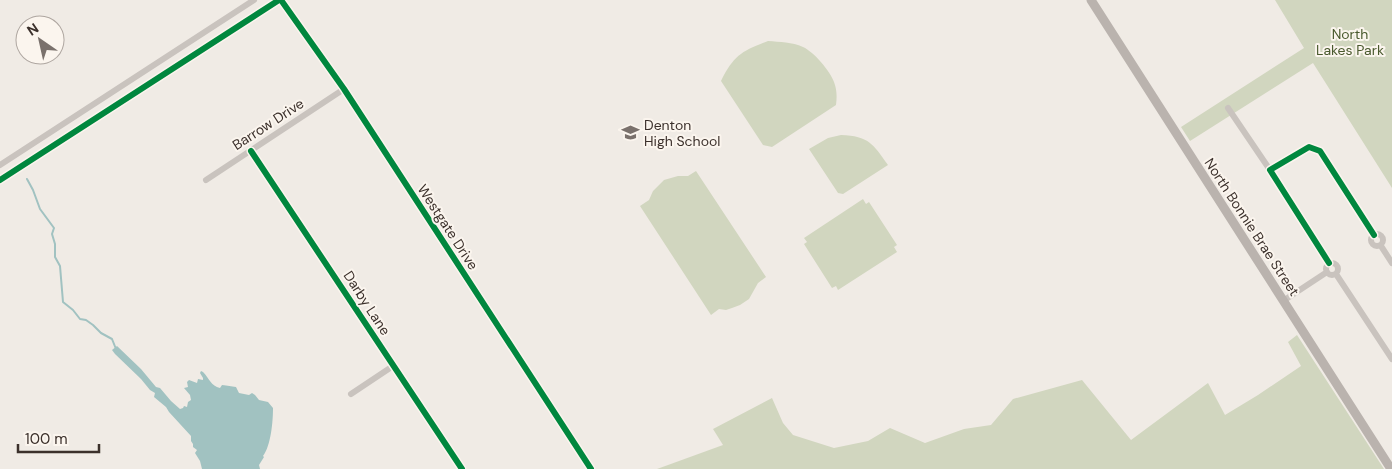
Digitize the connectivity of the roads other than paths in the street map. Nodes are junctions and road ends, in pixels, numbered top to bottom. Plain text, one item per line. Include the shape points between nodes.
1 (254, 0) edge
2 (280, 0) edge
3 (1091, 0) edge
4 (344, 89) junction
5 (1228, 108) dead end
6 (251, 151) junction
7 (0, 165) edge
8 (1270, 170) junction
9 (0, 180) edge
10 (206, 180) dead end
11 (1330, 263) junction
12 (1392, 263) edge
13 (1327, 272) junction
14 (1336, 274) junction
15 (1283, 301) junction
16 (1392, 359) edge
17 (393, 366) junction
18 (351, 394) dead end
19 (462, 469) edge
20 (591, 469) edge
21 (1391, 469) edge

1 - 7 street
2 - 4 street, Westgate Drive
2 - 9 street, Westgate Drive
3 - 15 main road, North Bonnie Brae Street
4 - 6 street, Barrow Drive
4 - 20 street, Westgate Drive
5 - 8 street
6 - 10 street, Barrow Drive
6 - 17 street, Darby Lane
8 - 11 street
8 - 12 street via 1309,147 1320,151 1374,235 1372,244 1381,246
11 - 13 street
11 - 14 street via 1338,266
13 - 14 street
13 - 15 street
14 - 16 street
15 - 21 main road, North Bonnie Brae Street
17 - 18 street
17 - 19 street, Darby Lane

